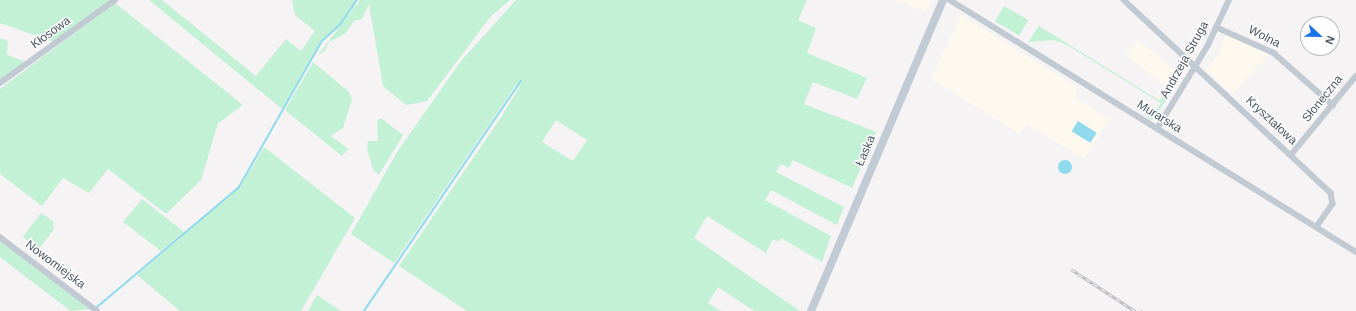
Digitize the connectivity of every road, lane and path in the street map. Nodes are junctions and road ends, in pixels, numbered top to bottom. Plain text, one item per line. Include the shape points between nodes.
1 (115, 0) edge
2 (943, 0) edge
3 (950, 0) edge
4 (1124, 0) edge
5 (1229, 0) edge
6 (1216, 28) junction
7 (1196, 66) junction
8 (1356, 76) edge
9 (0, 83) edge
10 (1333, 105) junction
11 (1157, 129) junction
12 (1291, 155) junction
13 (1317, 227) junction
14 (0, 237) edge
15 (1356, 252) edge
16 (96, 310) edge
17 (811, 311) edge

1 - 9 street, Kłosowa
2 - 17 main road, Łaska
3 - 11 street, Murarska
4 - 7 street, Kryształowa
5 - 6 street, Andrzeja Struga
6 - 7 street, Andrzeja Struga
6 - 10 street, Wolna via 1274,53
7 - 11 street, Andrzeja Struga
7 - 12 street, Kryształowa
8 - 10 street, Słoneczna
10 - 12 street, Słoneczna
11 - 13 street, Murarska
12 - 13 street, Kryształowa via 1332,193 1334,202
13 - 15 street, Murarska
14 - 16 street, Nowomiejska

